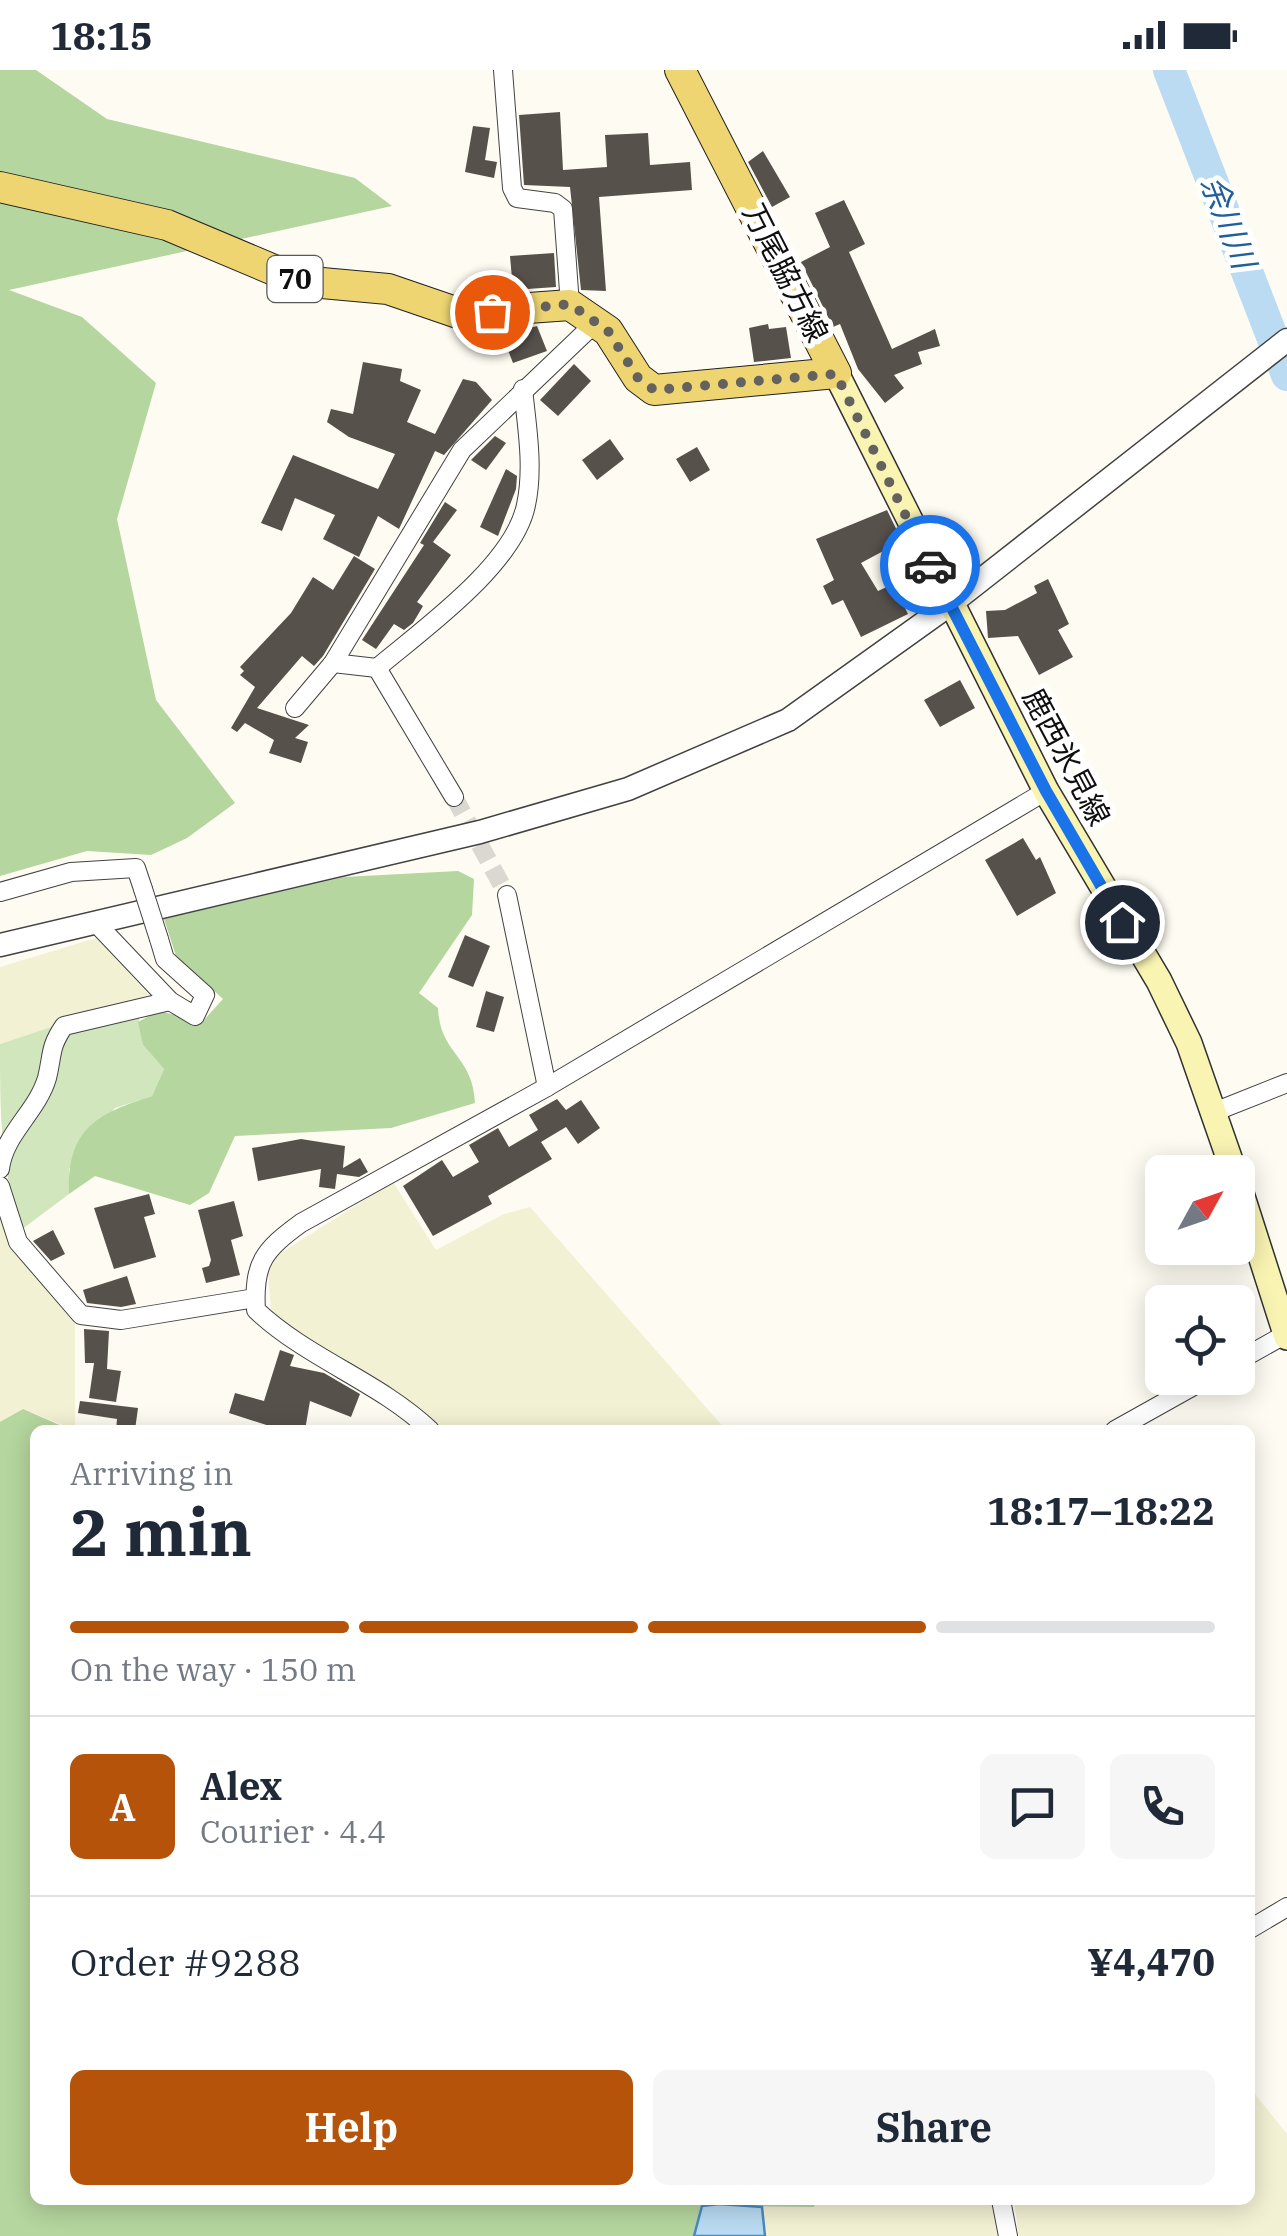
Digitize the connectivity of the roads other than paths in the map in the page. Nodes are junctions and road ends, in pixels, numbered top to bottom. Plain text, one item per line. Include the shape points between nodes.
1 (503, 70) edge
2 (680, 70) edge
3 (0, 187) edge
4 (582, 315) junction
5 (1287, 340) edge
6 (836, 374) junction
7 (523, 390) junction
8 (949, 605) junction
9 (332, 664) junction
10 (377, 668) junction
11 (296, 708) dead end
12 (1046, 791) junction
13 (454, 796) tunnel mouth
14 (0, 892) edge
15 (506, 895) tunnel mouth
16 (95, 922) junction
17 (0, 945) edge
18 (170, 1001) junction
19 (1287, 1083) edge
20 (547, 1086) junction
21 (1214, 1112) junction
22 (1228, 1155) edge
23 (0, 1170) edge
24 (0, 1186) edge
25 (1255, 1237) edge
26 (256, 1298) junction
27 (1287, 1336) edge
28 (1255, 1352) edge
29 (1178, 1395) edge
30 (423, 1425) edge
31 (1125, 1425) edge
32 (1287, 1907) edge
33 (1255, 1926) edge
34 (1003, 2205) edge
35 (1008, 2236) edge

1 - 4 street via 512,188 517,198 563,210
2 - 6 main road, 万尾脇方線
3 - 4 main road, 70 via 167,226 300,281 388,289 458,313
4 - 6 main road, 万尾脇方線 via 608,331 638,378 654,390
4 - 7 street
5 - 8 street
6 - 8 main road, 鹿西氷見線
7 - 9 street via 462,450
7 - 10 street via 530,450 516,534 444,612
8 - 12 main road, 鹿西氷見線
8 - 16 street via 788,720 628,789 480,832
9 - 10 street
9 - 11 street
10 - 13 street
12 - 20 street
12 - 21 main road, 鹿西氷見線 via 1158,981
14 - 18 street, bridge via 70,872 136,868 164,959 204,994 196,1016
15 - 20 street
16 - 17 street
16 - 18 street
18 - 23 street via 64,1026 50,1046 47,1078 2,1152
19 - 21 street
20 - 26 street via 300,1223 268,1247 254,1280
21 - 22 main road, 鹿西氷見線
24 - 26 street via 18,1242 81,1316 121,1320
25 - 27 main road
26 - 30 street via 256,1310 286,1339
27 - 28 street
29 - 31 street
32 - 33 street
34 - 35 street

